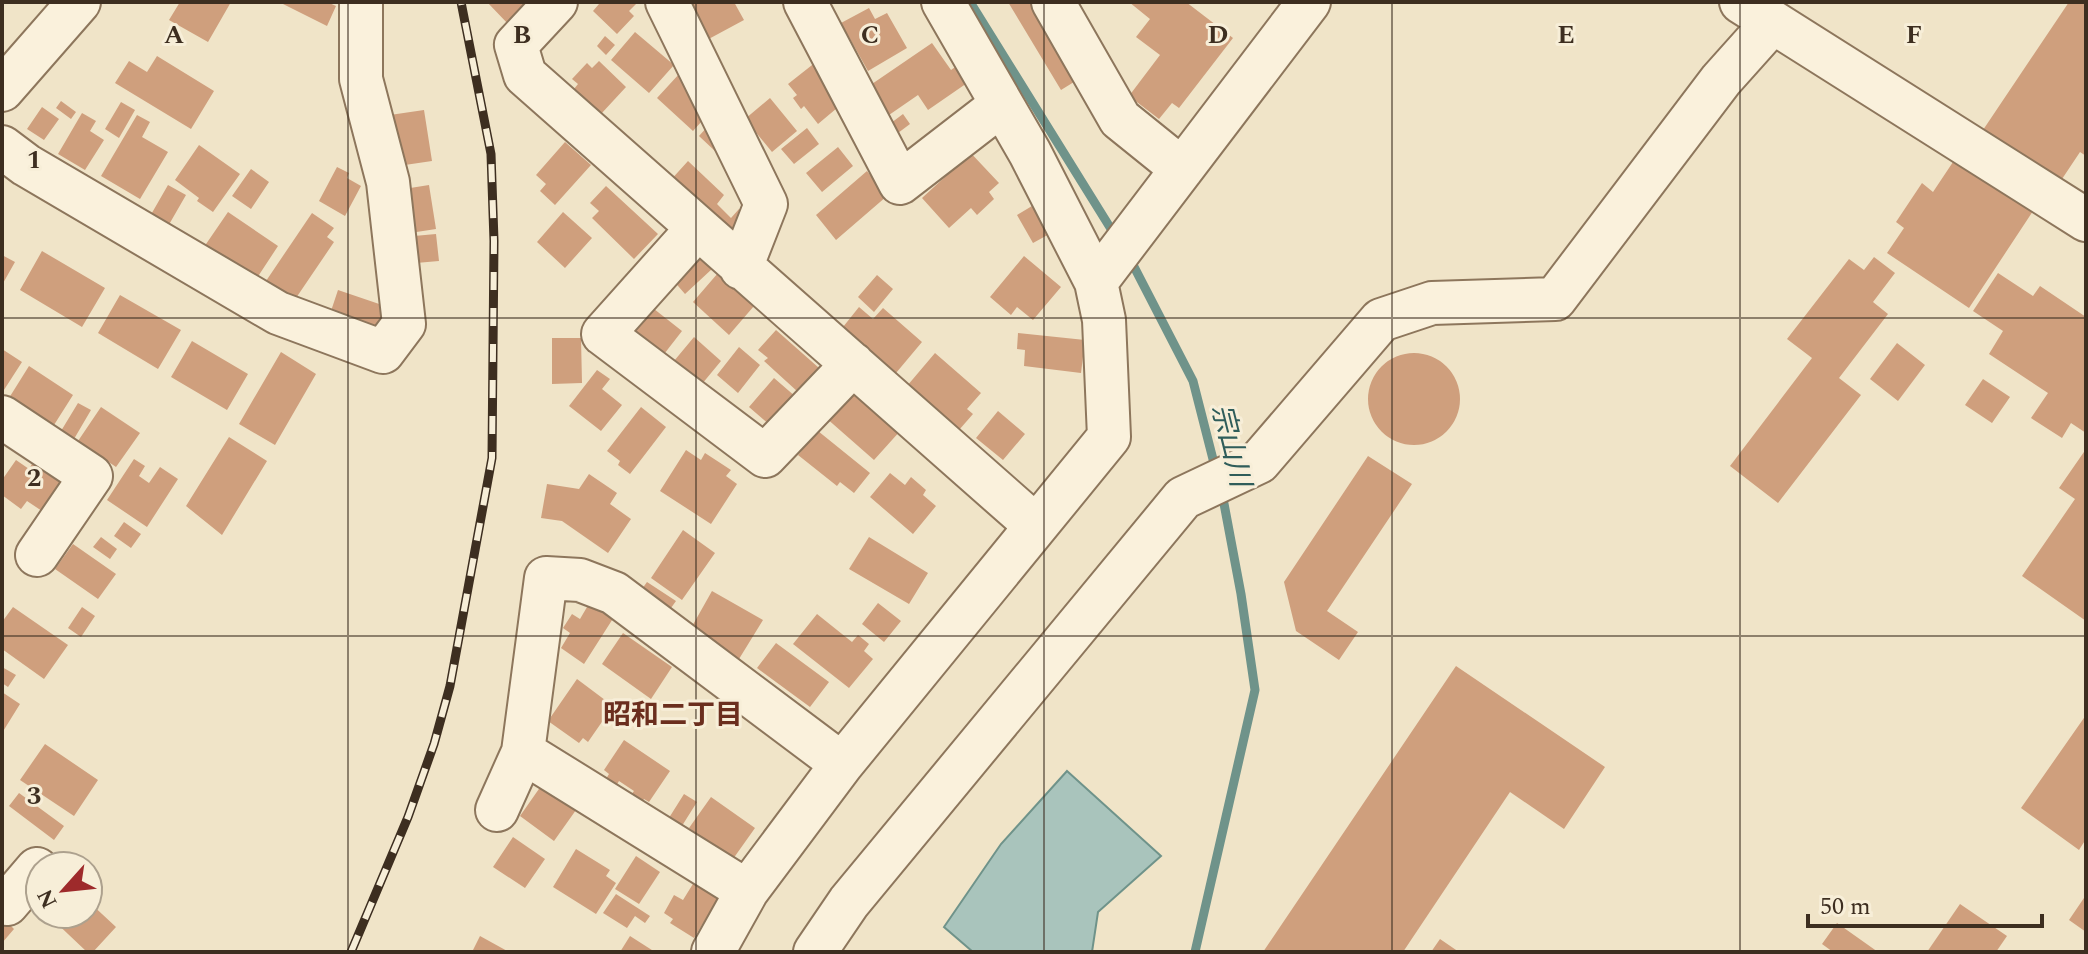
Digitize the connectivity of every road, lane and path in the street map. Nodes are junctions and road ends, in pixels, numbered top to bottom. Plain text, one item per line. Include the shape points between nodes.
1 (79, 2) edge
2 (361, 2) edge
3 (556, 2) edge
4 (667, 2) edge
5 (805, 2) edge
6 (943, 2) edge
7 (1053, 2) edge
8 (1296, 7) edge
9 (1756, 13) edge
10 (2, 90) edge
11 (1001, 105) junction
12 (2, 147) edge
13 (1182, 169) junction
14 (2086, 220) edge
15 (697, 229) junction
16 (1116, 256) junction
17 (741, 268) junction
18 (853, 364) junction
19 (2, 417) edge
20 (1036, 526) junction
21 (37, 555) dead end
22 (523, 752) junction
23 (842, 764) junction
24 (497, 810) dead end
25 (24, 884) edge
26 (747, 891) junction
27 (2, 901) edge
28 (713, 952) edge
29 (815, 952) edge

1 - 10 street
2 - 12 street via 361,79 388,182 404,324 383,352 278,313
3 - 15 street via 516,45 525,75
4 - 17 street via 766,204
5 - 11 street via 900,183
6 - 11 street
7 - 13 street via 1120,119
8 - 13 street
9 - 14 street
9 - 29 street via 1721,80 1555,299 1432,303 1381,320 1259,462 1183,498 859,889
11 - 16 street via 1030,153
13 - 16 street
15 - 17 street
15 - 18 street via 603,334 765,456
16 - 20 street via 1104,320 1109,437
17 - 18 street
18 - 20 street
19 - 21 street via 91,476
20 - 23 street
22 - 23 street via 546,578 580,580 614,593
22 - 24 street
22 - 26 street
23 - 26 street
25 - 27 street via 7,904
26 - 28 street

